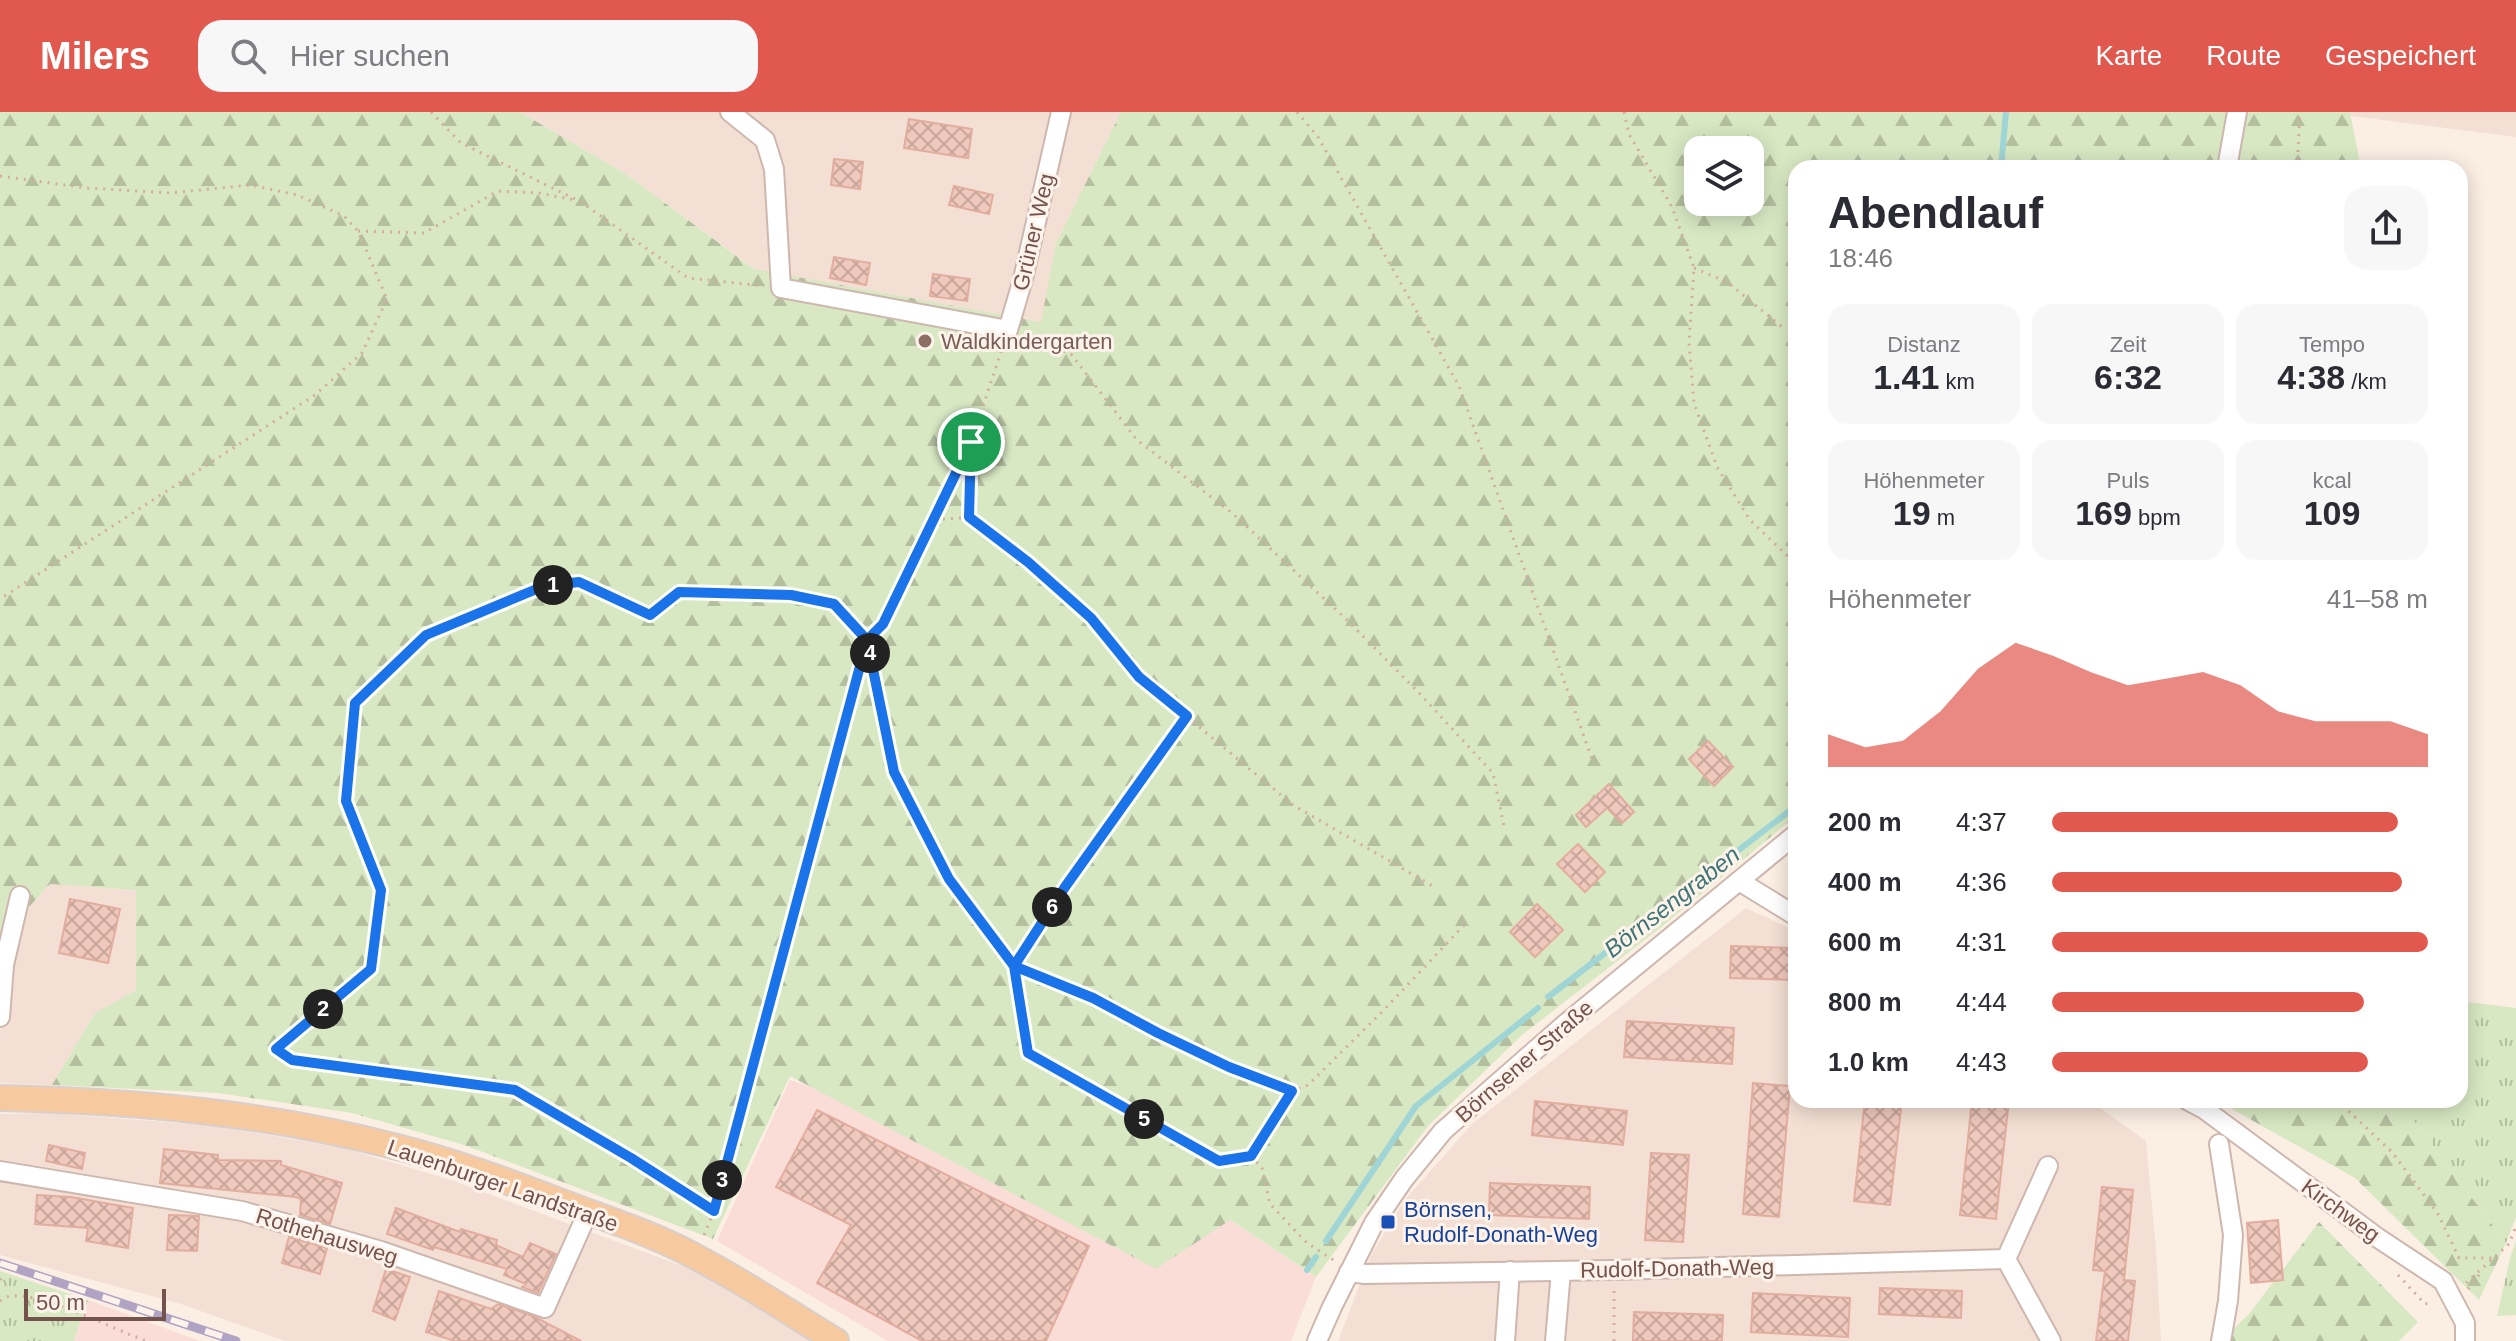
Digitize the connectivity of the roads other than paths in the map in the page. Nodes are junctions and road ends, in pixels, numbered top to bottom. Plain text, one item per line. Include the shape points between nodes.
1 (730, 112) edge
2 (1061, 112) edge
3 (2237, 112) edge
4 (2228, 160) edge
5 (1788, 841) edge
6 (1739, 881) junction
7 (20, 896) dead end
8 (1788, 911) edge
9 (0, 1017) edge
10 (0, 1098) edge
11 (2202, 1108) edge
12 (2219, 1144) dead end
13 (2048, 1166) dead end
14 (0, 1171) edge
15 (588, 1212) junction
16 (2006, 1259) junction
17 (1510, 1271) junction
18 (1561, 1271) junction
19 (1349, 1272) junction
20 (836, 1341) edge
21 (1317, 1341) edge
22 (1505, 1341) edge
23 (1555, 1341) edge
24 (2051, 1341) edge
25 (2221, 1341) edge
26 (2465, 1341) edge

1 - 2 street, Grüner Weg via 765,140 774,169 781,288 1008,330
3 - 4 street
5 - 6 street, Börnsener Straße
6 - 8 street
6 - 19 street, Börnsener Straße via 1443,1131 1381,1212
7 - 9 street via 4,965
10 - 15 main road, Lauenburger Landstraße via 151,1104 296,1125 403,1148
11 - 26 street, Kirchweg via 2443,1281 2465,1323
12 - 25 street via 2233,1235
13 - 16 street
14 - 15 street, Rothehausweg via 242,1211 381,1251 545,1308
15 - 20 main road, Lauenburger Landstraße via 695,1256
16 - 18 street, Rudolf-Donath-Weg
16 - 24 street
17 - 18 street, Rudolf-Donath-Weg
17 - 19 street, Rudolf-Donath-Weg
17 - 22 street
18 - 23 street
19 - 21 street, Börnsener Straße

